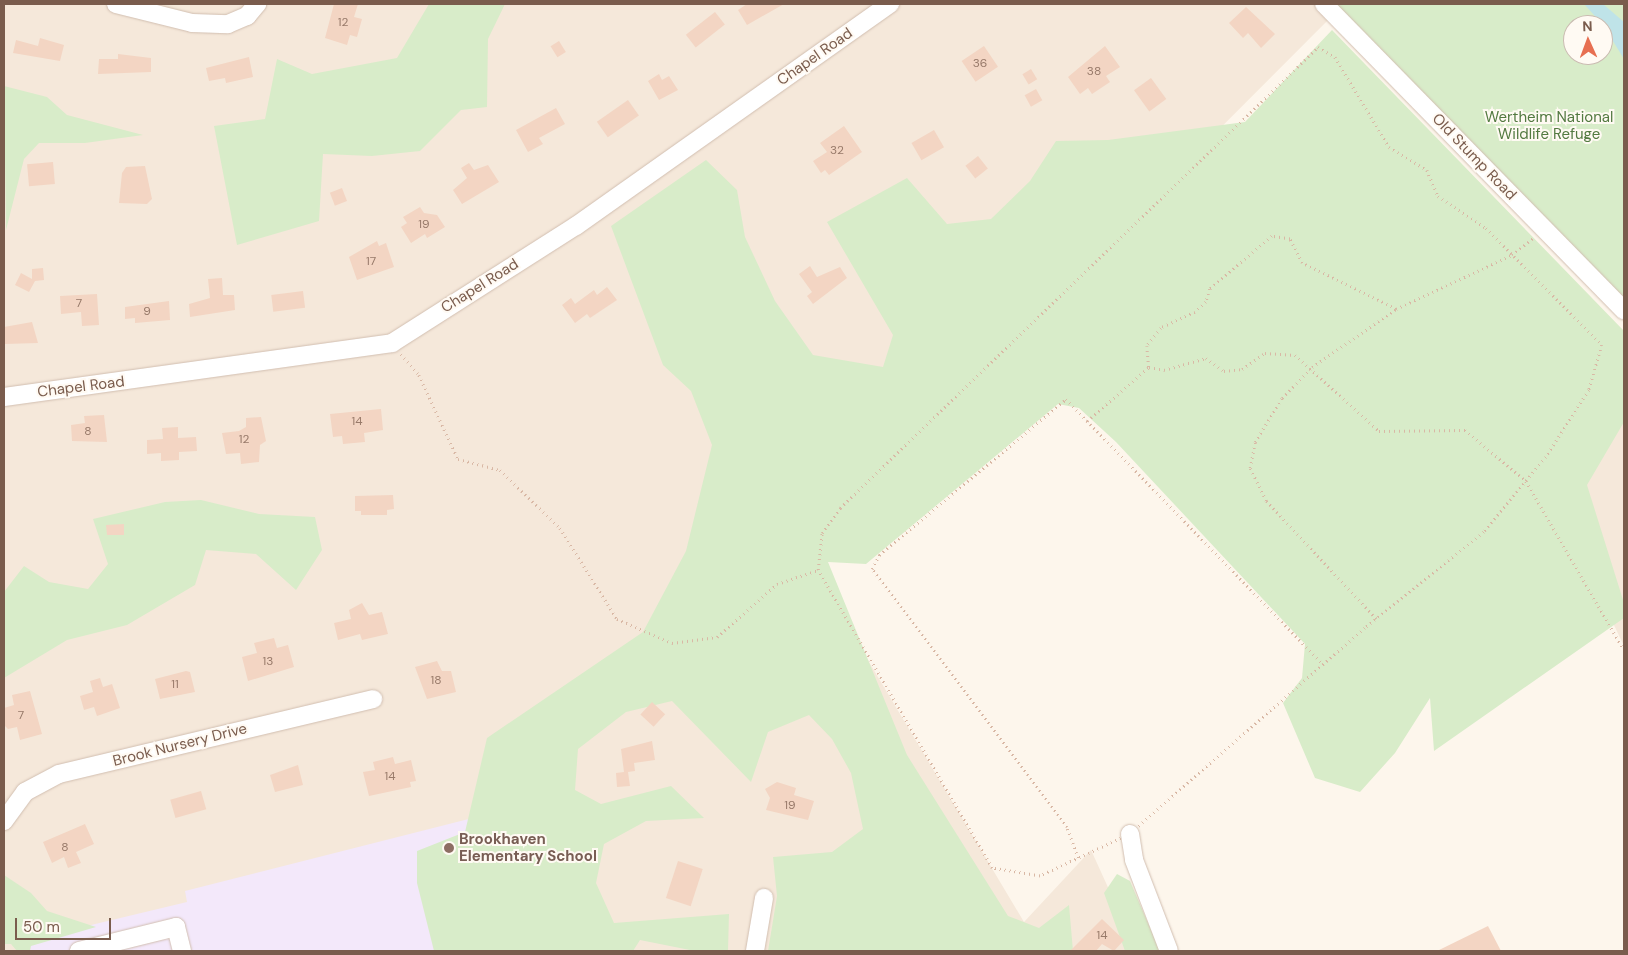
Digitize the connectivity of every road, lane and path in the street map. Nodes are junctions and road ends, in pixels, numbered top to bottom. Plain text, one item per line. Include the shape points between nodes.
1 (116, 4) edge
2 (257, 4) edge
3 (890, 4) edge
4 (1324, 4) edge
5 (1545, 229) junction
6 (1512, 255) junction
7 (1396, 309) junction
8 (1624, 310) edge
9 (392, 343) junction
10 (1149, 367) junction
11 (1312, 367) junction
12 (4, 397) edge
13 (1087, 421) junction
14 (1526, 481) junction
15 (818, 570) junction
16 (1376, 618) junction
17 (1624, 650) edge
18 (1323, 664) junction
19 (373, 699) dead end
20 (4, 821) edge
21 (1130, 834) junction
22 (1078, 858) junction
23 (764, 898) dead end
24 (90, 950) edge
25 (182, 951) edge
26 (755, 951) edge
27 (1170, 951) edge

1 - 2 street via 192,23 228,24 247,16
3 - 9 street, Chapel Road via 576,226
4 - 5 street, Old Stump Road
5 - 6 path
5 - 8 street, Old Stump Road
6 - 7 path
6 - 14 path via 1602,345 1589,390
6 - 15 path via 1486,228 1438,196 1427,170 1389,147 1335,57 1318,47 840,508 822,533
7 - 10 path via 1302,263 1290,239 1272,236 1210,289 1206,302 1195,312 1161,328 1148,346
7 - 11 path
9 - 12 street, Chapel Road
9 - 15 path via 419,375 458,459 500,470 560,528 617,619 672,643 717,637 777,584
10 - 11 path via 1164,370 1206,358 1224,371 1242,369 1265,353 1295,355
10 - 13 path
11 - 14 path via 1379,431 1465,430
11 - 16 path via 1282,398 1256,442 1250,468 1266,502
13 - 18 path
13 - 22 path via 1066,399 879,555 872,569 1067,827
14 - 16 path via 1484,532
14 - 17 path
15 - 22 path via 992,868 1040,876
16 - 18 path
18 - 21 path
19 - 20 street, Brook Nursery Drive via 58,774 26,792
21 - 22 path
21 - 27 street via 1134,860
23 - 26 street
24 - 25 street via 176,927

